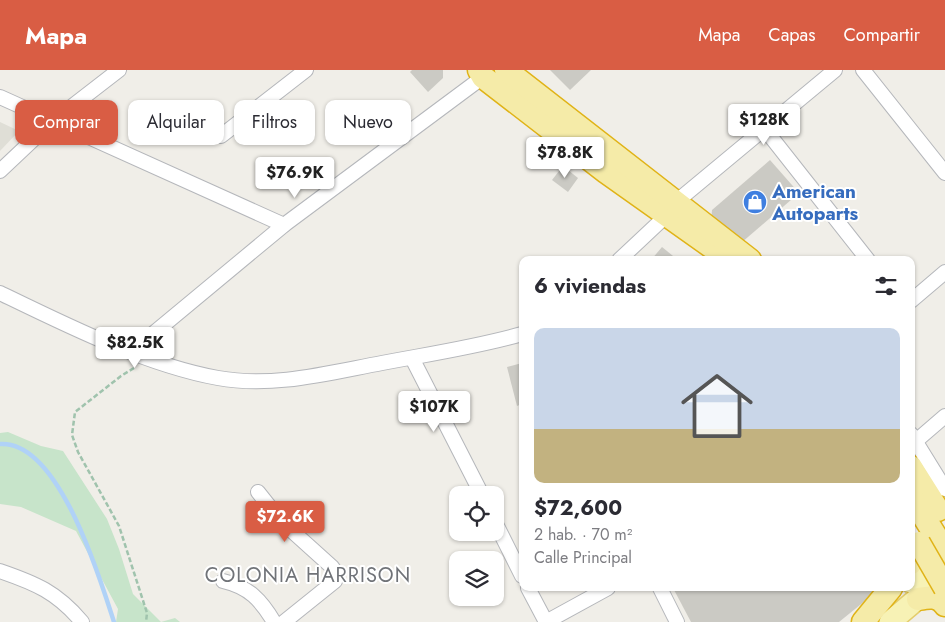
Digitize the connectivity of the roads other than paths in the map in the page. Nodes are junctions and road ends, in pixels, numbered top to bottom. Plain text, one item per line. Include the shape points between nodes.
1 (119, 70) edge
2 (306, 70) edge
3 (506, 70) edge
4 (835, 70) edge
5 (863, 70) edge
6 (481, 73) edge
7 (0, 97) edge
8 (80, 100) edge
9 (15, 104) edge
10 (764, 128) junction
11 (224, 134) edge
12 (28, 145) edge
13 (106, 145) edge
14 (0, 171) edge
15 (945, 172) edge
16 (672, 209) junction
17 (284, 225) junction
18 (623, 256) edge
19 (721, 256) edge
20 (744, 256) edge
21 (865, 256) edge
22 (945, 272) edge
23 (0, 293) edge
24 (915, 298) edge
25 (519, 335) edge
26 (131, 352) junction
27 (412, 358) junction
28 (945, 416) edge
29 (915, 437) edge
30 (915, 441) edge
31 (915, 473) edge
32 (477, 486) edge
33 (945, 489) edge
34 (258, 492) dead end
35 (915, 503) edge
36 (945, 521) edge
37 (504, 540) edge
38 (945, 552) edge
39 (915, 553) edge
40 (519, 570) edge
41 (0, 571) edge
42 (945, 576) edge
43 (223, 582) dead end
44 (921, 589) edge
45 (530, 591) edge
46 (603, 591) edge
47 (662, 591) edge
48 (888, 591) edge
49 (945, 605) edge
50 (82, 622) edge
51 (274, 622) edge
52 (284, 622) edge
53 (546, 622) edge
54 (677, 622) edge
55 (862, 622) edge
56 (890, 622) edge

1 - 8 street
2 - 11 street
3 - 16 highway
4 - 10 street
5 - 15 street
6 - 16 highway via 600,167
6 - 17 street
7 - 9 street
10 - 16 street
10 - 21 street
12 - 14 street
13 - 17 street
16 - 18 street
16 - 19 highway
16 - 20 highway
17 - 26 street
22 - 24 street
23 - 26 street
25 - 27 street
26 - 27 street via 188,372 254,382 286,381
27 - 32 street
28 - 29 street
30 - 33 street
31 - 36 highway
34 - 52 street via 281,521 337,574 335,582
35 - 38 highway
37 - 40 street
38 - 44 main road
39 - 44 highway, bridge
41 - 50 street via 37,584 71,609
42 - 44 main road
43 - 51 street via 241,585 264,605
44 - 49 highway
44 - 55 main road
44 - 56 main road
45 - 53 street
46 - 53 street
47 - 54 street
48 - 55 highway

